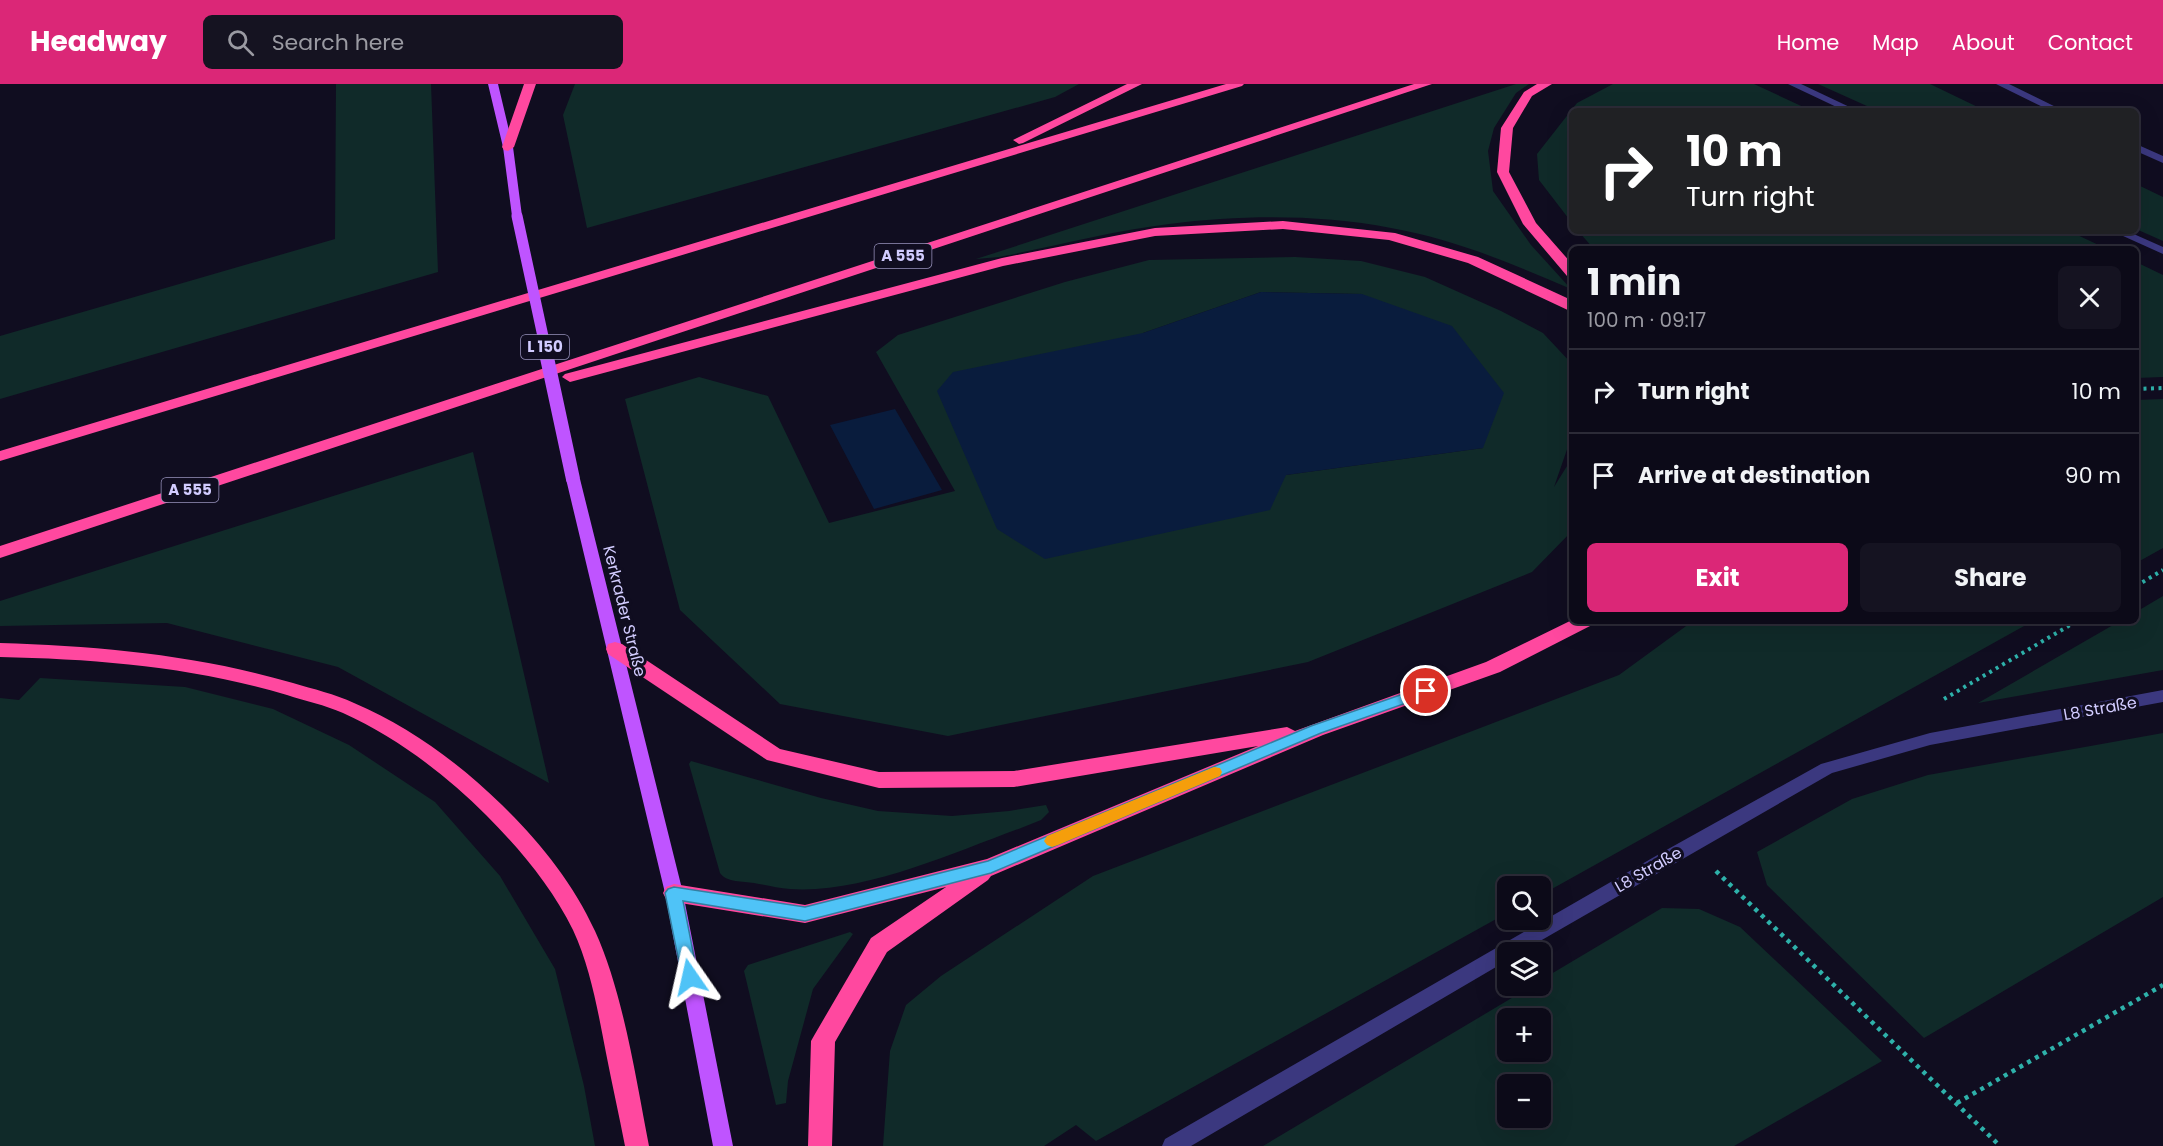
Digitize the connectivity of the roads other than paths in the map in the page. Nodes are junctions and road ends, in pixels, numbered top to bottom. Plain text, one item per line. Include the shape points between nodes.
1 (493, 84) edge
2 (530, 84) edge
3 (1136, 84) edge
4 (1238, 84) edge
5 (1426, 84) edge
6 (1546, 84) edge
7 (1793, 84) edge
8 (2001, 84) edge
9 (1846, 108) edge
10 (2053, 108) edge
11 (508, 147) junction
12 (2139, 148) edge
13 (2163, 160) edge
14 (968, 165) junction
15 (2125, 234) edge
16 (2163, 251) edge
17 (1569, 270) edge
18 (1569, 306) edge
19 (379, 428) junction
20 (0, 456) edge
21 (0, 552) edge
22 (1580, 624) edge
23 (615, 649) junction
24 (0, 650) edge
25 (2163, 696) edge
26 (1316, 730) junction
27 (991, 867) junction
28 (674, 893) junction
29 (637, 1146) edge
30 (723, 1146) edge
31 (820, 1146) edge
32 (1172, 1146) edge

1 - 11 main road, Kerkrader Straße / L 150
2 - 11 highway
3 - 14 highway
4 - 14 highway
5 - 19 highway, A 555
6 - 17 highway via 1528,94 1507,128 1503,172 1530,224
7 - 9 lane
8 - 10 lane
11 - 23 main road, Kerkrader Straße / L 150, bridge via 518,216 573,479
12 - 13 lane
14 - 20 highway
15 - 16 lane
18 - 19 highway via 1473,260 1390,236 1283,225 1155,232 1002,262
19 - 21 highway, A 555
22 - 26 highway via 1493,667
23 - 26 highway via 774,754 879,780 1014,779
23 - 28 main road, Kerkrader Straße / L 150
24 - 29 highway via 138,657 268,682 352,709 421,750 473,790 537,855 578,918 601,974
25 - 32 lane, L8 Straße via 1930,739 1827,768
26 - 27 highway
27 - 28 highway via 805,914
27 - 31 highway via 879,945 823,1041
28 - 30 main road, Kerkrader Straße / L 150

